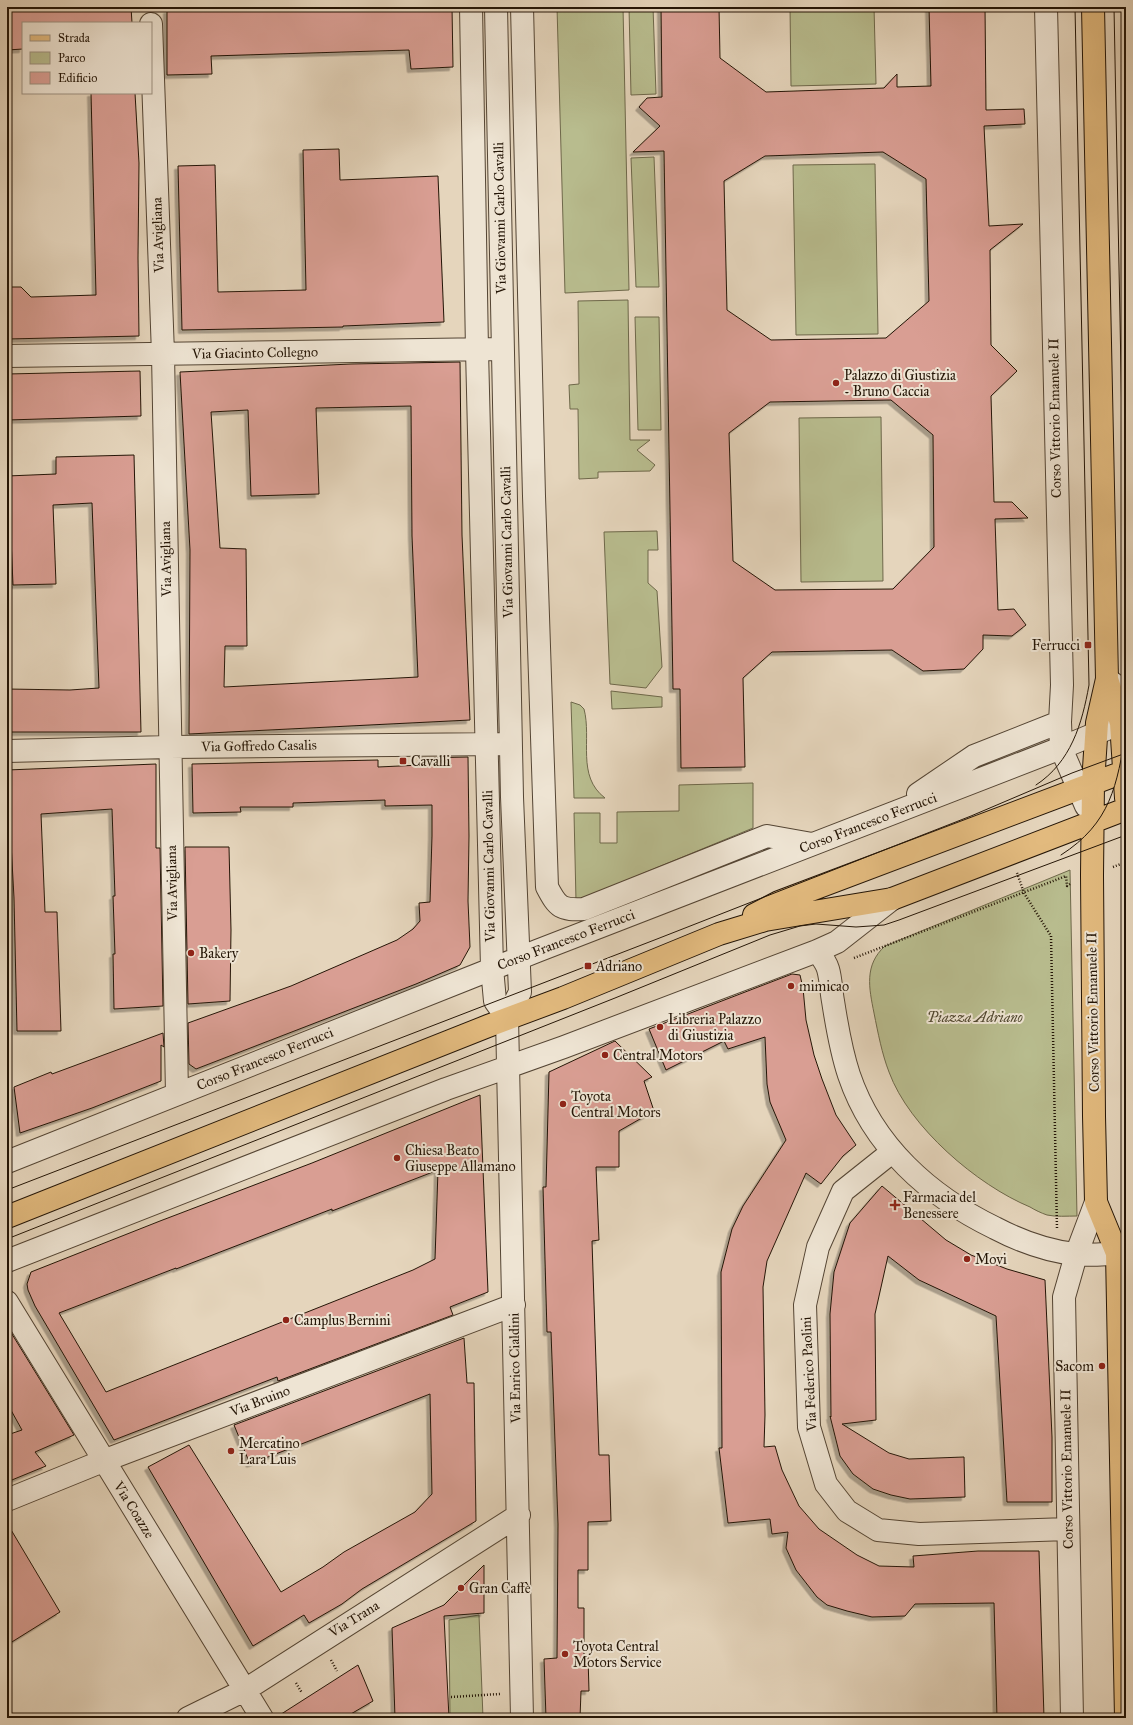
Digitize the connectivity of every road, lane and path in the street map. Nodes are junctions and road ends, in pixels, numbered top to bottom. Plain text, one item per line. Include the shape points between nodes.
1 (150, 7) edge
2 (471, 7) edge
3 (496, 7) edge
4 (522, 7) edge
5 (1046, 7) edge
6 (1093, 7) edge
7 (151, 22) edge
8 (152, 52) edge
9 (498, 134) junction
10 (525, 137) junction
11 (529, 286) junction
12 (501, 287) junction
13 (503, 349) junction
14 (477, 350) junction
15 (163, 354) junction
16 (7, 356) edge
17 (534, 496) junction
18 (506, 498) junction
19 (1107, 679) junction
20 (510, 687) junction
21 (541, 691) junction
22 (1126, 693) edge
23 (1060, 722) junction
24 (1124, 722) edge
25 (1096, 732) junction
26 (511, 743) junction
27 (486, 744) junction
28 (169, 747) junction
29 (1060, 748) junction
30 (7, 751) edge
31 (1125, 771) edge
32 (1086, 786) junction
33 (544, 794) junction
34 (512, 797) junction
35 (1126, 798) edge
36 (1126, 809) edge
37 (890, 814) junction
38 (1093, 822) junction
39 (813, 844) junction
40 (892, 900) junction
41 (720, 934) junction
42 (518, 958) junction
43 (822, 959) junction
44 (492, 968) junction
45 (506, 1018) junction
46 (508, 1066) junction
47 (177, 1094) junction
48 (892, 1152) junction
49 (7, 1162) edge
50 (1096, 1202) junction
51 (1057, 1215) dead end
52 (7, 1217) edge
53 (1123, 1246) edge
54 (1076, 1255) junction
55 (7, 1261) edge
56 (7, 1302) edge
57 (514, 1305) junction
58 (104, 1461) junction
59 (7, 1500) edge
60 (518, 1515) junction
61 (1068, 1529) junction
62 (245, 1690) junction
63 (522, 1692) junction
64 (451, 1697) dead end
65 (188, 1718) edge
66 (262, 1718) edge
67 (522, 1718) edge
68 (1072, 1718) edge
69 (1126, 1718) edge

1 - 7 street, Via Avigliana
2 - 14 street, Via Giovanni Carlo Cavalli
3 - 9 street, Via Giovanni Carlo Cavalli
4 - 10 street
5 - 23 street, Corso Vittorio Emanuele II via 1062,685
6 - 19 main road, Corso Vittorio Emanuele II
8 - 15 street, Via Avigliana
9 - 10 street
9 - 12 street, Via Giovanni Carlo Cavalli
10 - 11 street
11 - 12 street
11 - 17 street
12 - 13 street, Via Giovanni Carlo Cavalli
13 - 14 street, Via Giacinto Collegno
13 - 18 street, Via Giovanni Carlo Cavalli
14 - 15 street, Via Giacinto Collegno
14 - 27 street, Via Giovanni Carlo Cavalli
15 - 16 street, Via Giacinto Collegno
15 - 28 street, Via Avigliana
17 - 18 street
17 - 21 street
18 - 20 street, Via Giovanni Carlo Cavalli
19 - 22 street
19 - 24 main road, Corso Vittorio Emanuele II
19 - 25 main road, Corso Vittorio Emanuele II
20 - 21 street
20 - 26 street, Via Giovanni Carlo Cavalli
21 - 33 street
23 - 29 street, Corso Vittorio Emanuele II
23 - 37 street via 974,756
24 - 25 street, Corso Francesco Ferrucci
24 - 31 main road, Corso Vittorio Emanuele II
25 - 29 street, Corso Francesco Ferrucci
25 - 32 main road, Corso Vittorio Emanuele II
26 - 27 street, Via Goffredo Casalis
26 - 34 street, Via Giovanni Carlo Cavalli
27 - 28 street, Via Goffredo Casalis
27 - 44 street, Via Giovanni Carlo Cavalli
28 - 30 street, Via Goffredo Casalis
28 - 47 street, Via Avigliana
29 - 32 street, Corso Vittorio Emanuele II
29 - 37 street, Corso Francesco Ferrucci
31 - 32 main road
31 - 35 main road, Corso Vittorio Emanuele II
32 - 38 main road, Corso Vittorio Emanuele II
32 - 41 main road via 779,902
33 - 34 street
33 - 39 street via 547,887 555,903 568,910 584,909 767,836
34 - 42 street, Via Giovanni Carlo Cavalli
36 - 38 main road
37 - 39 street, Corso Francesco Ferrucci
38 - 40 main road
38 - 50 main road, Corso Vittorio Emanuele II
39 - 42 street, Corso Francesco Ferrucci
40 - 41 main road via 765,920
40 - 43 street via 837,942
41 - 45 main road
42 - 44 street, Corso Francesco Ferrucci
42 - 45 street, Via Giovanni Carlo Cavalli via 520,992
43 - 46 street
43 - 48 street via 839,1042 850,1076 864,1109
43 - 51 path via 1024,893 1051,936
44 - 45 street, Via Giovanni Carlo Cavalli via 495,1002
44 - 47 street, Corso Francesco Ferrucci
45 - 46 street, Via Enrico Cialdini
45 - 52 main road
46 - 55 street
46 - 57 street, Via Enrico Cialdini
47 - 49 street, Corso Francesco Ferrucci
48 - 54 street via 917,1178 949,1203 979,1220 1012,1237 1042,1248
48 - 61 street, Via Federico Paolini via 843,1191 818,1247 805,1305 809,1427 826,1484 847,1511 878,1530 919,1534
50 - 53 main road, Corso Vittorio Emanuele II
50 - 54 street, Corso Vittorio Emanuele II
53 - 54 street
53 - 69 main road, Corso Vittorio Emanuele II
54 - 61 street, Corso Vittorio Emanuele II via 1064,1297
56 - 58 street, Via Coazze
57 - 58 street, Via Bruino
57 - 60 street, Via Enrico Cialdini
58 - 59 street, Via Bruino
58 - 62 street, Via Coazze
60 - 62 street, Via Trana
60 - 63 street, Via Enrico Cialdini
61 - 68 street, Corso Vittorio Emanuele II
62 - 65 street, Via Trana
62 - 66 street, Via Coazze
63 - 64 path
63 - 67 street, Via Enrico Cialdini

